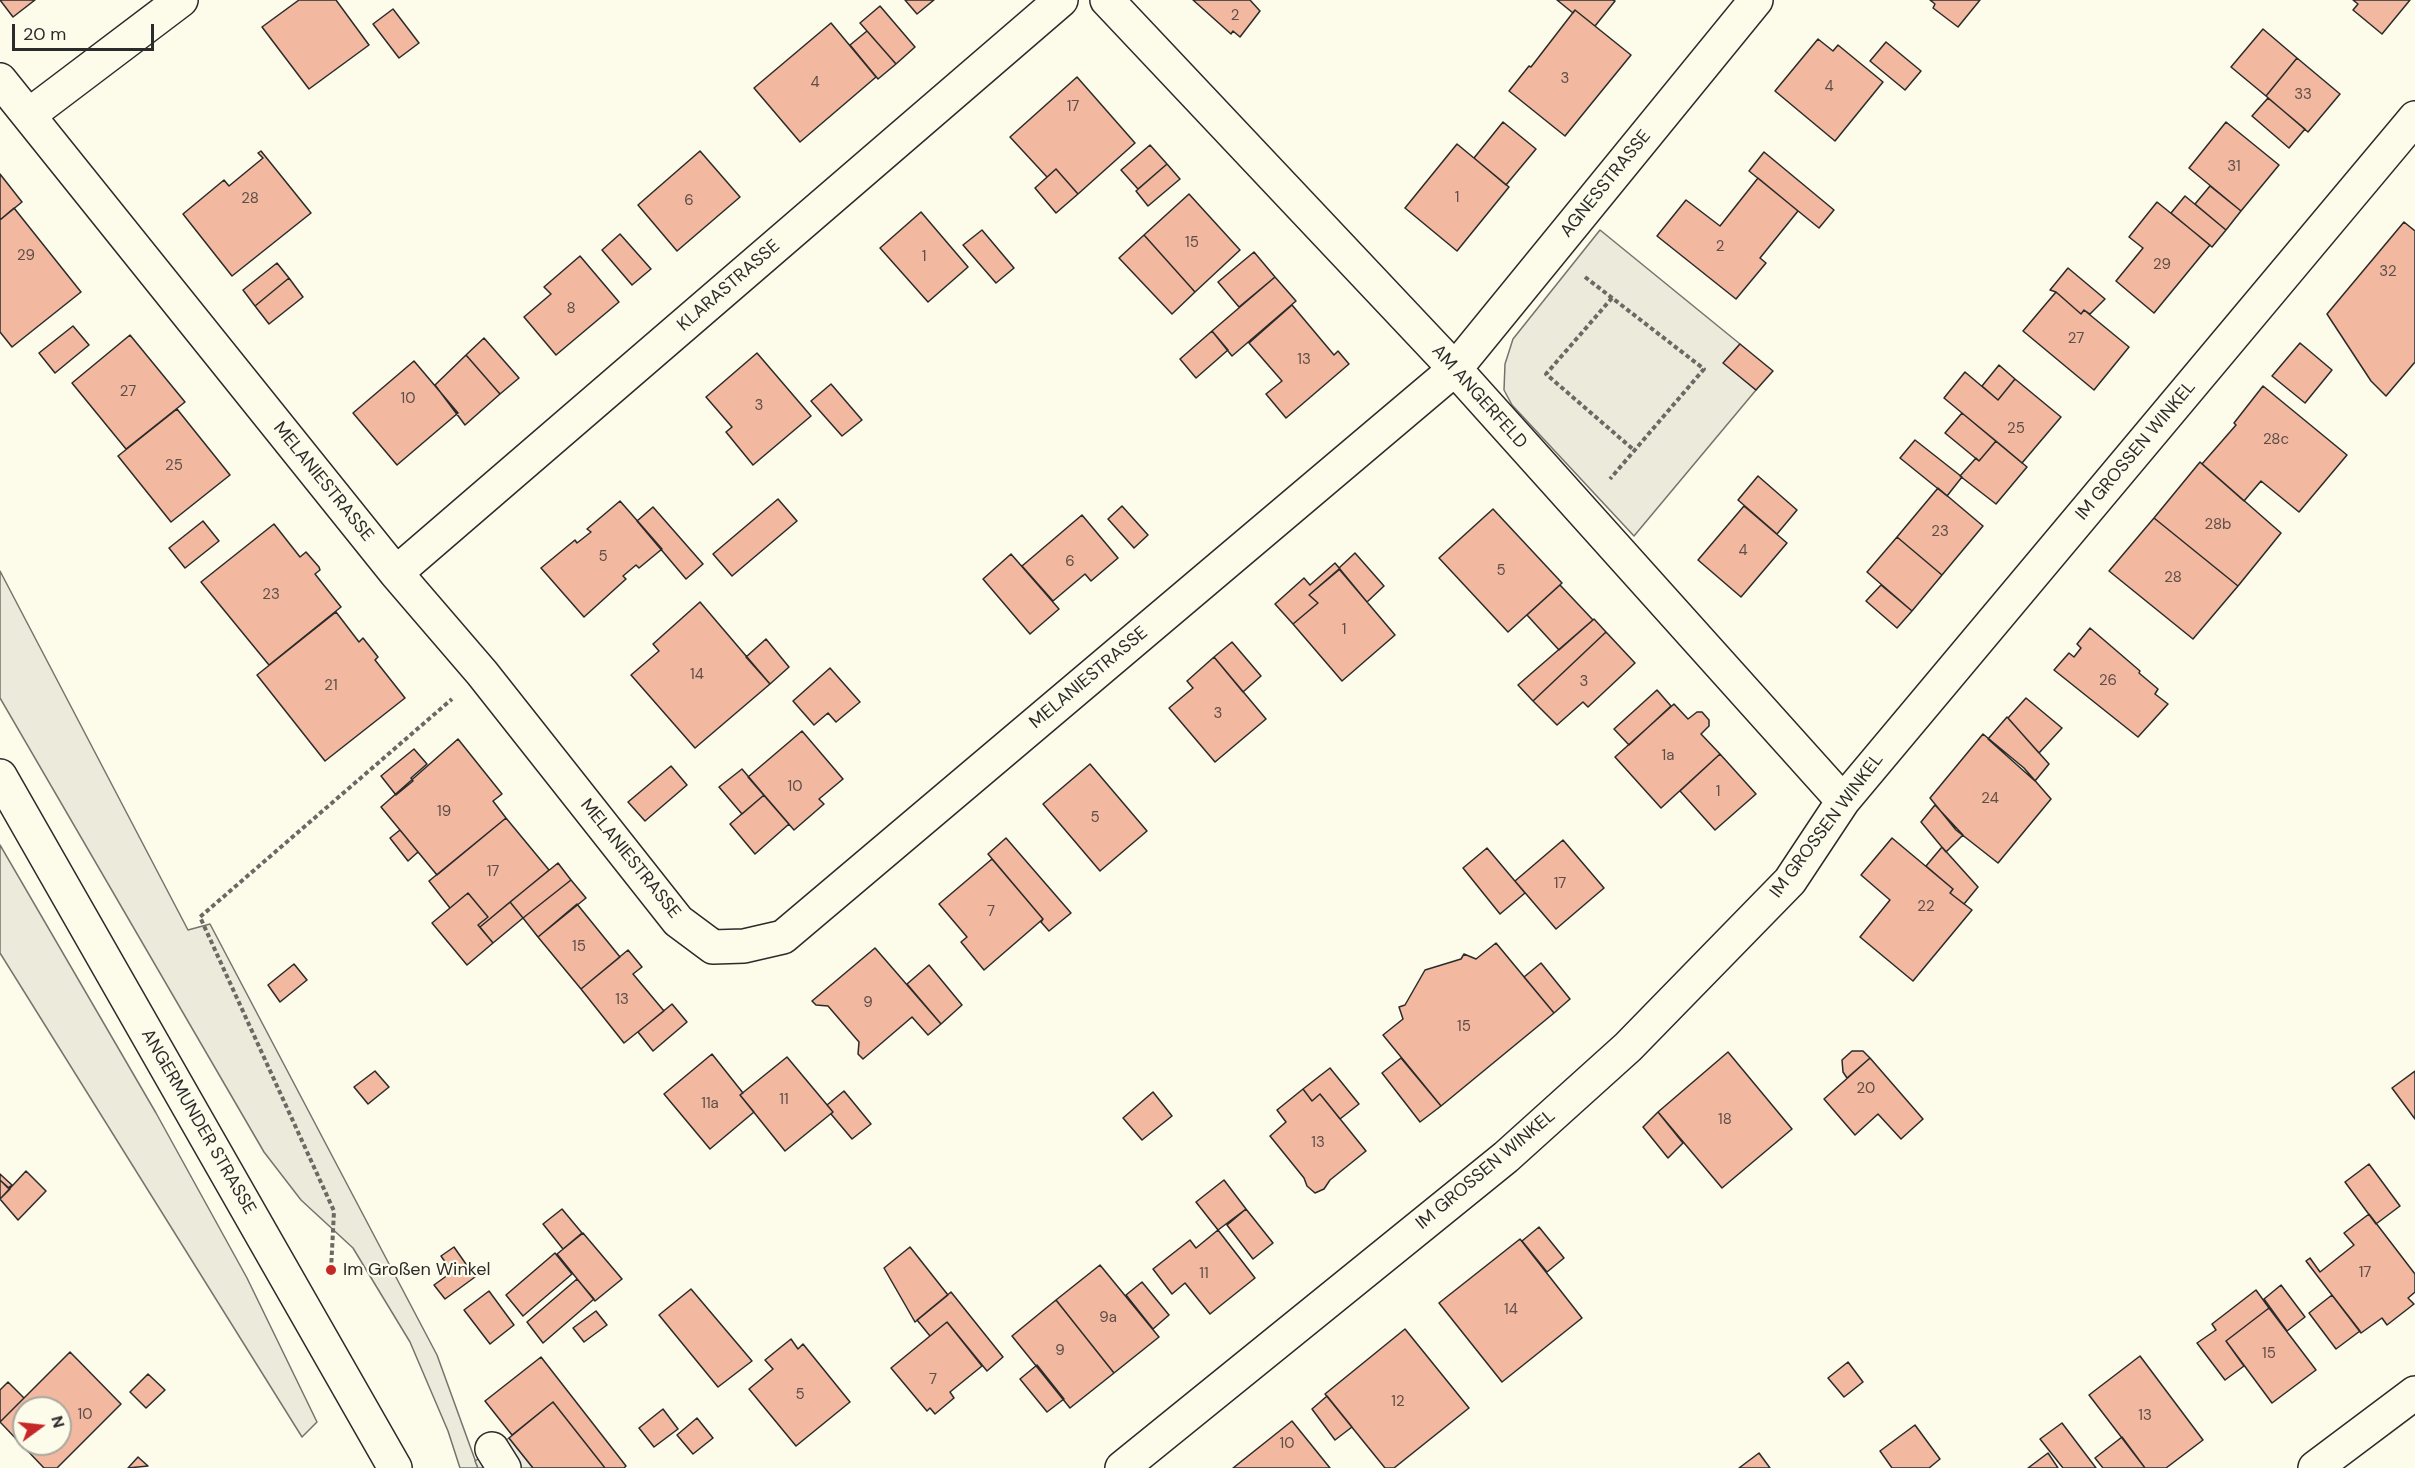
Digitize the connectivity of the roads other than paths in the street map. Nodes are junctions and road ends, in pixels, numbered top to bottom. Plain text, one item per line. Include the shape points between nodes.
1 (181, 0) edge
2 (1061, 0) edge
3 (1107, 0) edge
4 (1756, 0) edge
5 (0, 80) edge
6 (28, 115) junction
7 (2415, 118) edge
8 (1455, 369) junction
9 (396, 573) junction
10 (0, 776) edge
11 (1843, 801) junction
12 (2415, 1393) edge
13 (395, 1468) edge
14 (1122, 1468) edge
15 (2316, 1468) edge

1 - 6 street
2 - 9 street, KLARASTRASSE
3 - 8 street, AM ANGERFELD
4 - 8 street, AGNESSTRASSE
5 - 6 street, MELANIESTRASSE
6 - 9 street, MELANIESTRASSE
7 - 11 street, IM GROSSEN WINKEL
8 - 9 street, MELANIESTRASSE via 783,937 744,946 713,947 678,921 482,673
8 - 11 street, AM ANGERFELD
10 - 13 street, ANGERMUNDER STRASSE
11 - 14 street, IM GROSSEN WINKEL via 1790,881 1628,1047 1506,1157
12 - 15 street

